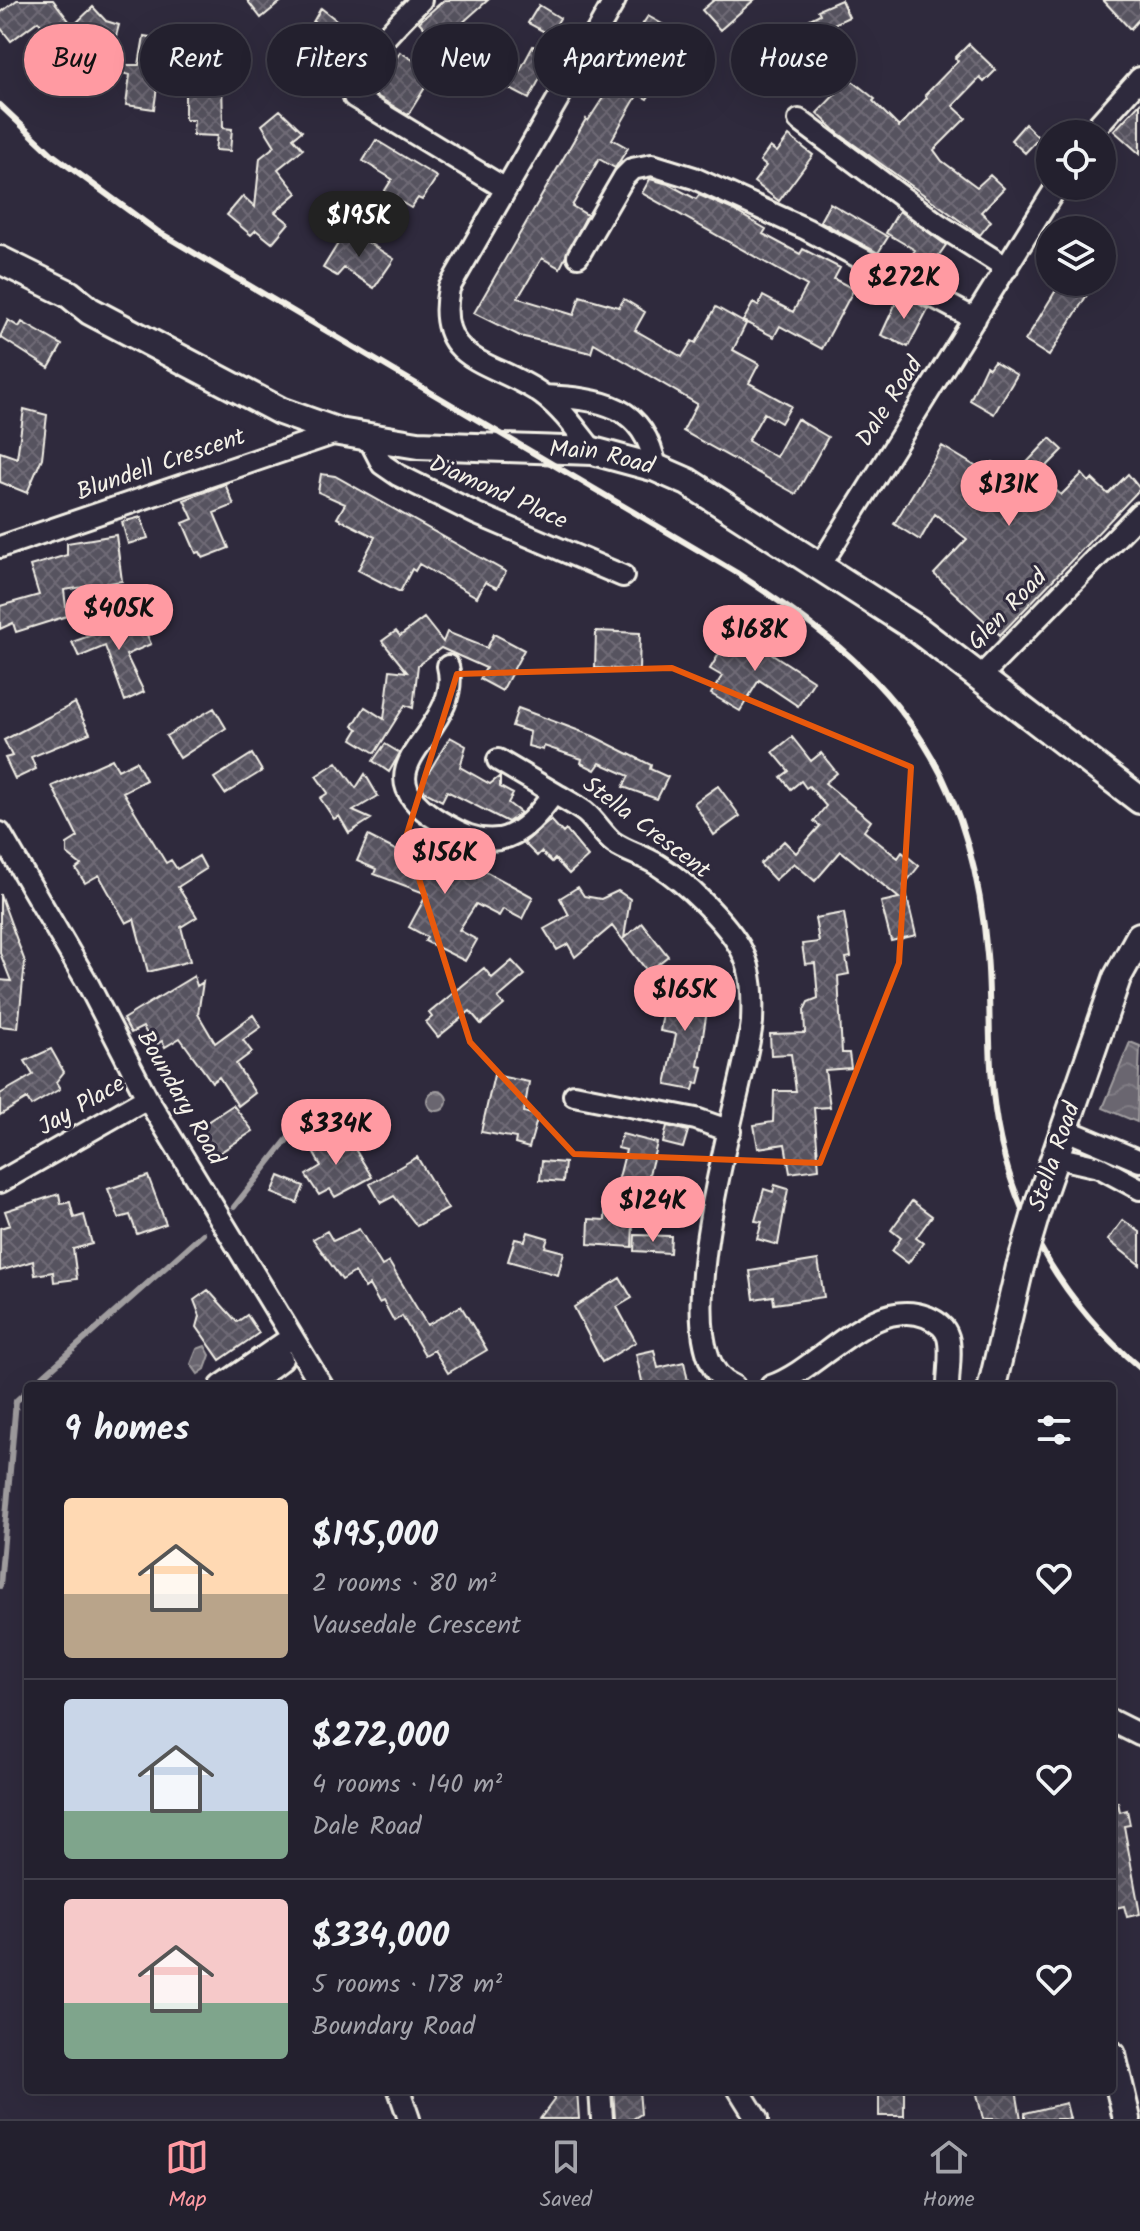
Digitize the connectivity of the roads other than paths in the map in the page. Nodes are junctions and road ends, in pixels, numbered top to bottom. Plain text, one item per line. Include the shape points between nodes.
1 (421, 0) edge
2 (615, 0) edge
3 (1140, 78) edge
4 (799, 120) dead end
5 (1102, 120) edge
6 (506, 189) junction
7 (1048, 200) edge
8 (578, 256) dead end
9 (0, 260) edge
10 (1007, 268) junction
11 (975, 319) junction
12 (544, 396) junction
13 (339, 432) junction
14 (368, 437) junction
15 (593, 451) junction
16 (656, 468) junction
17 (1140, 513) edge
18 (0, 547) edge
19 (820, 566) junction
20 (623, 576) dead end
21 (448, 666) dead end
22 (981, 676) junction
23 (498, 760) dead end
24 (554, 793) junction
25 (1140, 800) edge
26 (0, 833) edge
27 (1140, 936) edge
28 (574, 1095) dead end
29 (147, 1098) junction
30 (1064, 1129) junction
31 (730, 1131) junction
32 (1055, 1157) junction
33 (1140, 1161) edge
34 (0, 1182) edge
35 (1140, 1189) edge
36 (295, 1342) junction
37 (228, 1382) edge
38 (251, 1382) edge
39 (320, 1382) edge
40 (729, 1382) edge
41 (780, 1382) edge
42 (948, 1382) edge
43 (993, 1382) edge
44 (1116, 1723) edge
45 (1140, 1735) edge
46 (1116, 2072) edge
47 (398, 2094) edge
48 (400, 2094) edge
49 (600, 2094) edge
50 (741, 2094) edge
51 (396, 2119) edge
52 (409, 2119) edge
53 (602, 2119) edge
54 (757, 2119) edge
55 (1127, 2119) edge

1 - 6 street via 365,63 353,85 354,97
2 - 6 street
3 - 5 street
4 - 10 street via 938,224
6 - 12 street via 449,288 444,312 449,335 463,350
7 - 10 street, Dale Road
8 - 11 street via 624,177 632,169 652,165 694,178 806,229
9 - 13 main road, Main Road via 267,404
10 - 11 street, Dale Road
11 - 19 street, Dale Road
12 - 15 street
12 - 16 street via 602,404 634,418 648,438
13 - 14 main road, Main Road
13 - 18 street, Blundell Crescent
14 - 15 main road, Main Road via 445,447
14 - 20 street, Diamond Place via 382,464 398,475
15 - 16 main road, Main Road
16 - 19 main road, Main Road via 719,500
17 - 22 street, Glen Road
19 - 22 main road, Main Road
21 - 24 street, Stella Crescent via 447,694 404,774 409,796 450,827 490,840 513,834
22 - 25 main road, Main Road
23 - 24 street
24 - 31 street, Stella Crescent via 586,813 614,842 660,866 730,932 743,952 752,983 752,1021
26 - 29 street, Boundary Road
27 - 30 main road, Stella Road via 1117,978
28 - 31 street via 696,1119
29 - 34 street, Jay Place
29 - 36 street, Boundary Road
30 - 32 main road, Stella Road
30 - 33 street
31 - 40 street, Stella Crescent via 705,1239 701,1302 706,1348 715,1372
32 - 35 street via 1099,1167
32 - 43 main road, Stella Road, bridge via 1020,1267
36 - 37 street
36 - 38 street
36 - 39 street, Boundary Road
41 - 42 street via 805,1370 873,1320 909,1311 940,1323 948,1336
44 - 45 street
46 - 55 main road
47 - 51 street
48 - 52 street
49 - 53 street
50 - 54 street

